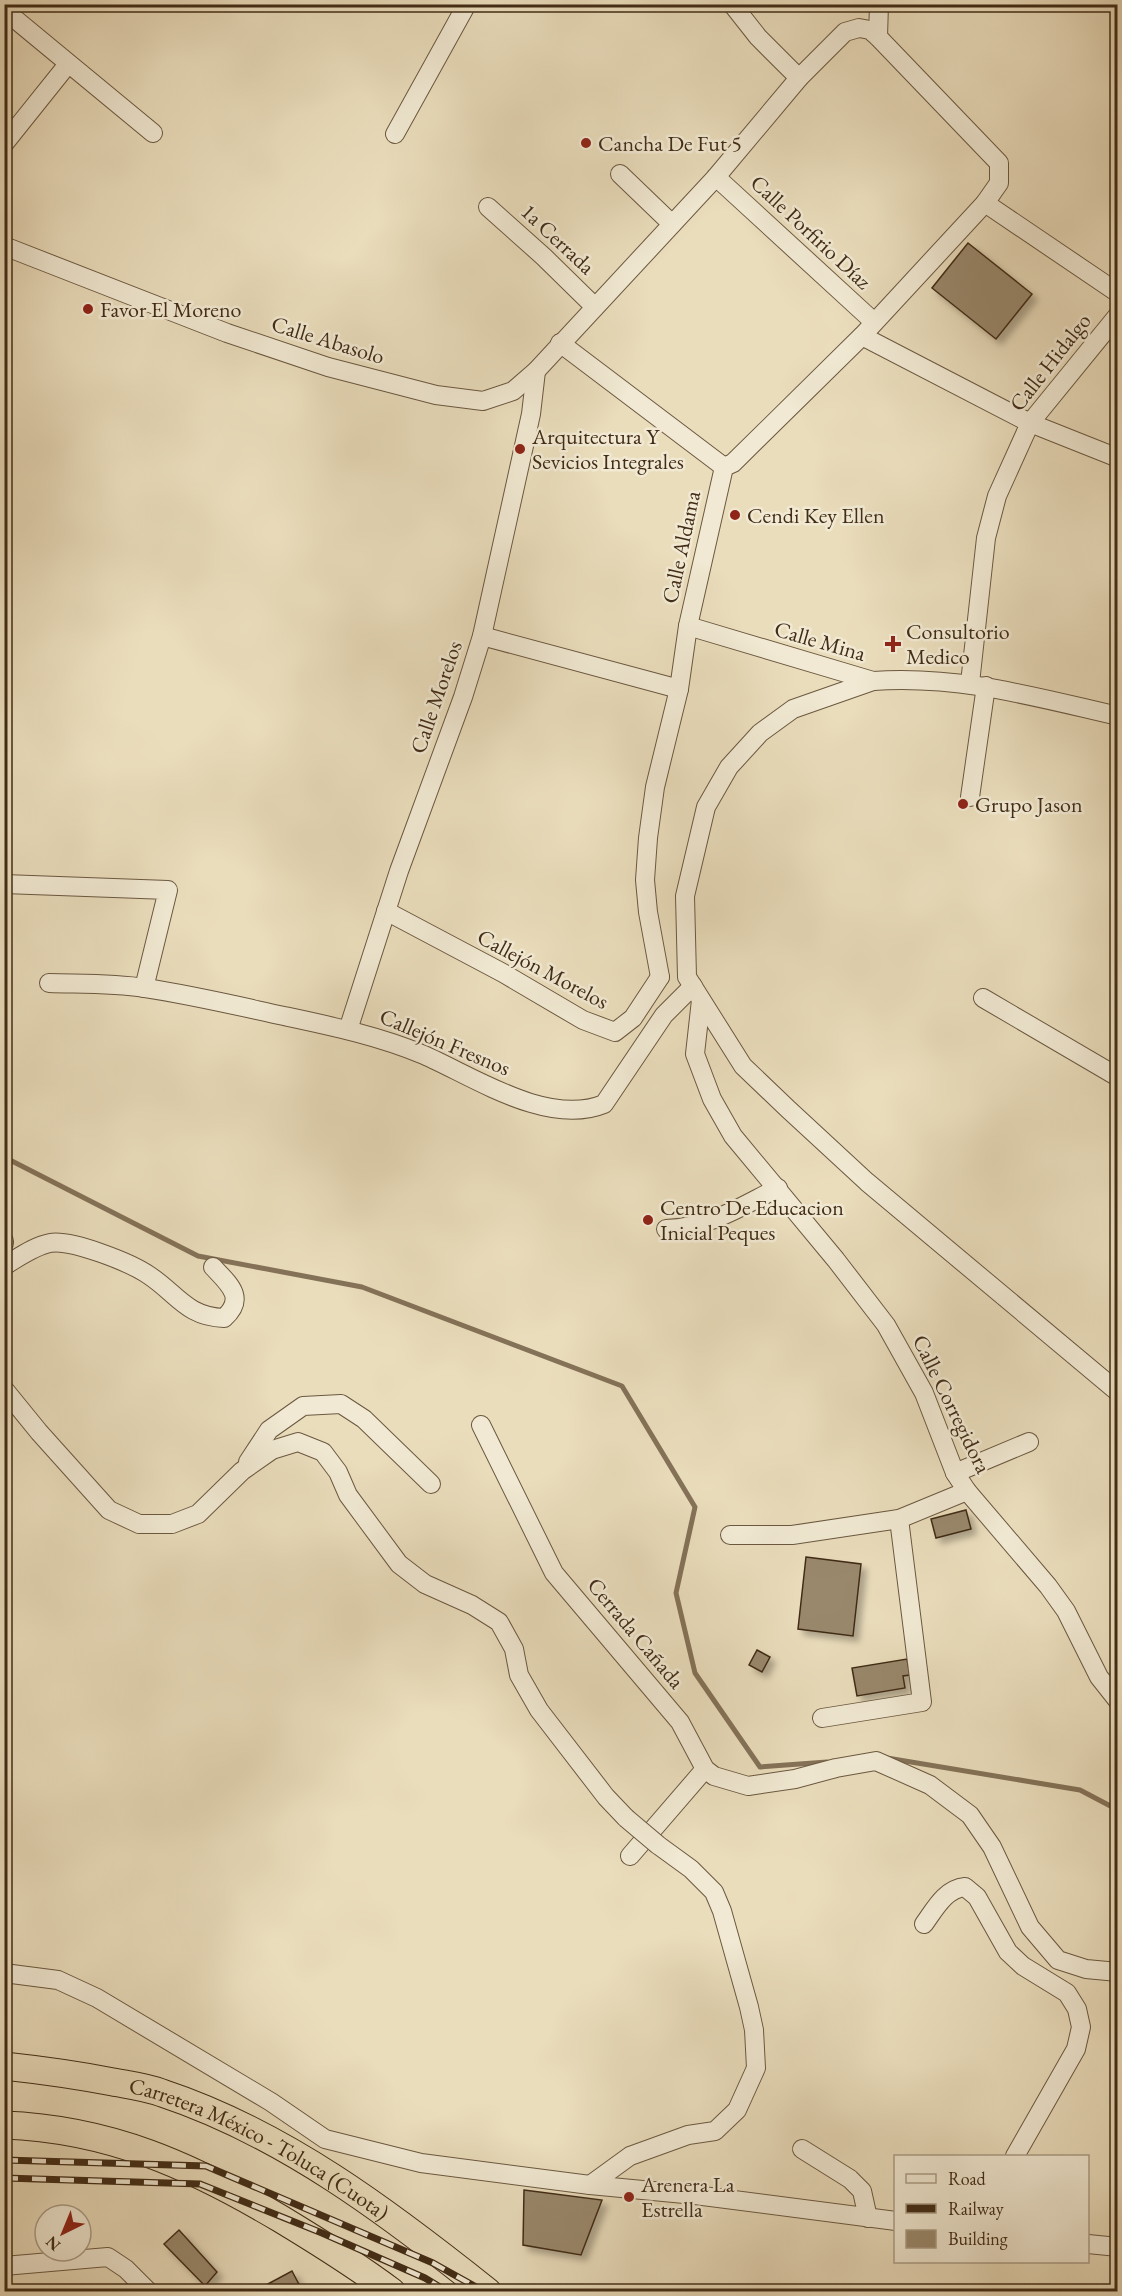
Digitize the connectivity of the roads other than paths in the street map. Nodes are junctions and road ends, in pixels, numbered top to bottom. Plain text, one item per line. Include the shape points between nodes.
1 (467, 4) edge
2 (732, 4) edge
3 (879, 4) edge
4 (4, 10) edge
5 (874, 34) junction
6 (68, 64) junction
7 (800, 78) junction
8 (153, 133) dead end
9 (395, 134) dead end
10 (4, 144) edge
11 (620, 174) dead end
12 (716, 177) junction
13 (985, 203) junction
14 (488, 207) dead end
15 (672, 224) junction
16 (4, 246) edge
17 (1118, 293) edge
18 (595, 307) junction
19 (1118, 315) edge
20 (868, 329) junction
21 (560, 343) junction
22 (536, 370) junction
23 (1030, 423) junction
24 (1118, 458) edge
25 (724, 467) junction
26 (688, 627) junction
27 (482, 636) junction
28 (873, 681) junction
29 (978, 685) junction
30 (679, 689) junction
31 (1118, 716) edge
32 (970, 797) dead end
33 (4, 884) edge
34 (386, 911) junction
35 (660, 978) junction
36 (49, 983) dead end
37 (144, 988) junction
38 (694, 988) junction
39 (983, 998) dead end
40 (348, 1030) junction
41 (1118, 1077) edge
42 (778, 1188) junction
43 (666, 1229) dead end
44 (4, 1266) edge
45 (213, 1267) dead end
46 (4, 1389) edge
47 (1118, 1392) edge
48 (481, 1425) dead end
49 (1029, 1442) dead end
50 (242, 1471) junction
51 (955, 1473) junction
52 (431, 1484) dead end
53 (967, 1491) junction
54 (899, 1519) junction
55 (730, 1535) dead end
56 (1118, 1701) edge
57 (822, 1718) dead end
58 (705, 1768) junction
59 (630, 1856) dead end
60 (924, 1924) dead end
61 (1118, 1972) edge
62 (4, 1973) edge
63 (4, 2066) edge
64 (4, 2125) edge
65 (802, 2149) dead end
66 (1016, 2155) edge
67 (590, 2185) junction
68 (868, 2218) junction
69 (894, 2221) edge
70 (1089, 2244) edge
71 (1118, 2247) edge
72 (4, 2266) edge
73 (149, 2292) edge
74 (392, 2292) edge
75 (488, 2292) edge

1 - 9 street
2 - 7 street via 758,37
3 - 5 street
4 - 6 street
5 - 7 street, Calle Abasolo via 859,28 845,32
5 - 13 street, Calle Aldama via 999,163 999,183
6 - 8 street
6 - 10 street
7 - 12 street, Calle Abasolo
11 - 15 street
12 - 15 street, Calle Abasolo
12 - 20 street, Calle Porfirio Díaz
13 - 17 street
13 - 20 street, Calle Aldama
14 - 18 street, 1a Cerrada
15 - 18 street, Calle Abasolo
16 - 22 street, Calle Abasolo via 238,337 328,367 436,395 483,401 513,391
18 - 21 street, Calle Abasolo
19 - 23 street, Calle Hidalgo
20 - 23 street, Calle Porfirio Díaz
20 - 25 street, Calle Aldama via 733,463
21 - 22 street, Calle Abasolo
21 - 25 street
22 - 27 street, Calle Morelos via 531,414
23 - 24 street, Calle Porfirio Díaz
23 - 29 street, Calle Hidalgo via 997,496 986,538
25 - 26 street, Calle Aldama
26 - 28 street, Calle Mina
26 - 30 street, Calle Aldama
27 - 30 street
27 - 34 street, Calle Morelos
28 - 29 street, Calle Mina via 904,679
28 - 38 street, Calle Corregidora via 793,709 760,732 729,767 706,807 685,896
29 - 31 street, Calle Mina
29 - 32 street, Calle Hidalgo
30 - 35 street, Calle Aldama via 655,787 645,880
33 - 37 street via 168,890
34 - 35 street, Callejón Morelos via 583,1020 615,1032 633,1018
34 - 40 street, Calle Morelos
35 - 38 street
36 - 37 street, Callejón Fresnos
37 - 40 street, Callejón Fresnos
38 - 40 street, Callejón Fresnos via 664,1016 603,1104 590,1110 537,1105 486,1087 424,1055
38 - 42 street, Calle Corregidora via 695,1054 712,1099 733,1136
38 - 47 street via 743,1066 788,1109 867,1182
39 - 41 street
42 - 43 street via 709,1222
42 - 51 street, Calle Corregidora via 886,1325 924,1393
44 - 45 street via 50,1242 91,1250 150,1276 190,1310 207,1318 224,1318 233,1310 236,1299 230,1284
46 - 50 street via 109,1510 139,1524 172,1524 198,1514
48 - 58 street, Cerrada Cañada via 554,1573 680,1722
49 - 51 street
50 - 52 street via 269,1431 303,1406 340,1404 364,1419
50 - 67 street, bridge via 272,1450 298,1442 323,1452 348,1495 399,1564 425,1584 499,1622 514,1649 519,1675 539,1710 606,1797 714,1892 749,2007 756,2067 725,2124 715,2131 630,2156
51 - 53 street, Calle Corregidora
53 - 54 street
53 - 56 street, Calle Corregidora via 1066,1611 1099,1677
54 - 55 street via 792,1535
54 - 57 street via 922,1702
58 - 59 street
58 - 61 street via 714,1776 748,1786 876,1761 930,1785 970,1815 992,1847 1030,1927 1058,1960 1086,1969
60 - 66 street via 943,1898 955,1888 965,1887 977,1897 1008,1952 1067,1993 1077,2009 1081,2027 1076,2049
62 - 67 street via 58,1980 97,1998 271,2102 325,2139 421,2163
63 - 75 highway, Carretera México - Toluca (Cuota) via 62,2072 161,2092 222,2117 347,2187
64 - 74 highway, Carretera México - Toluca (Cuota) via 105,2139 199,2173 317,2240
65 - 68 street via 850,2179 862,2192
67 - 68 street
68 - 69 street
70 - 71 street
72 - 73 street via 108,2257

